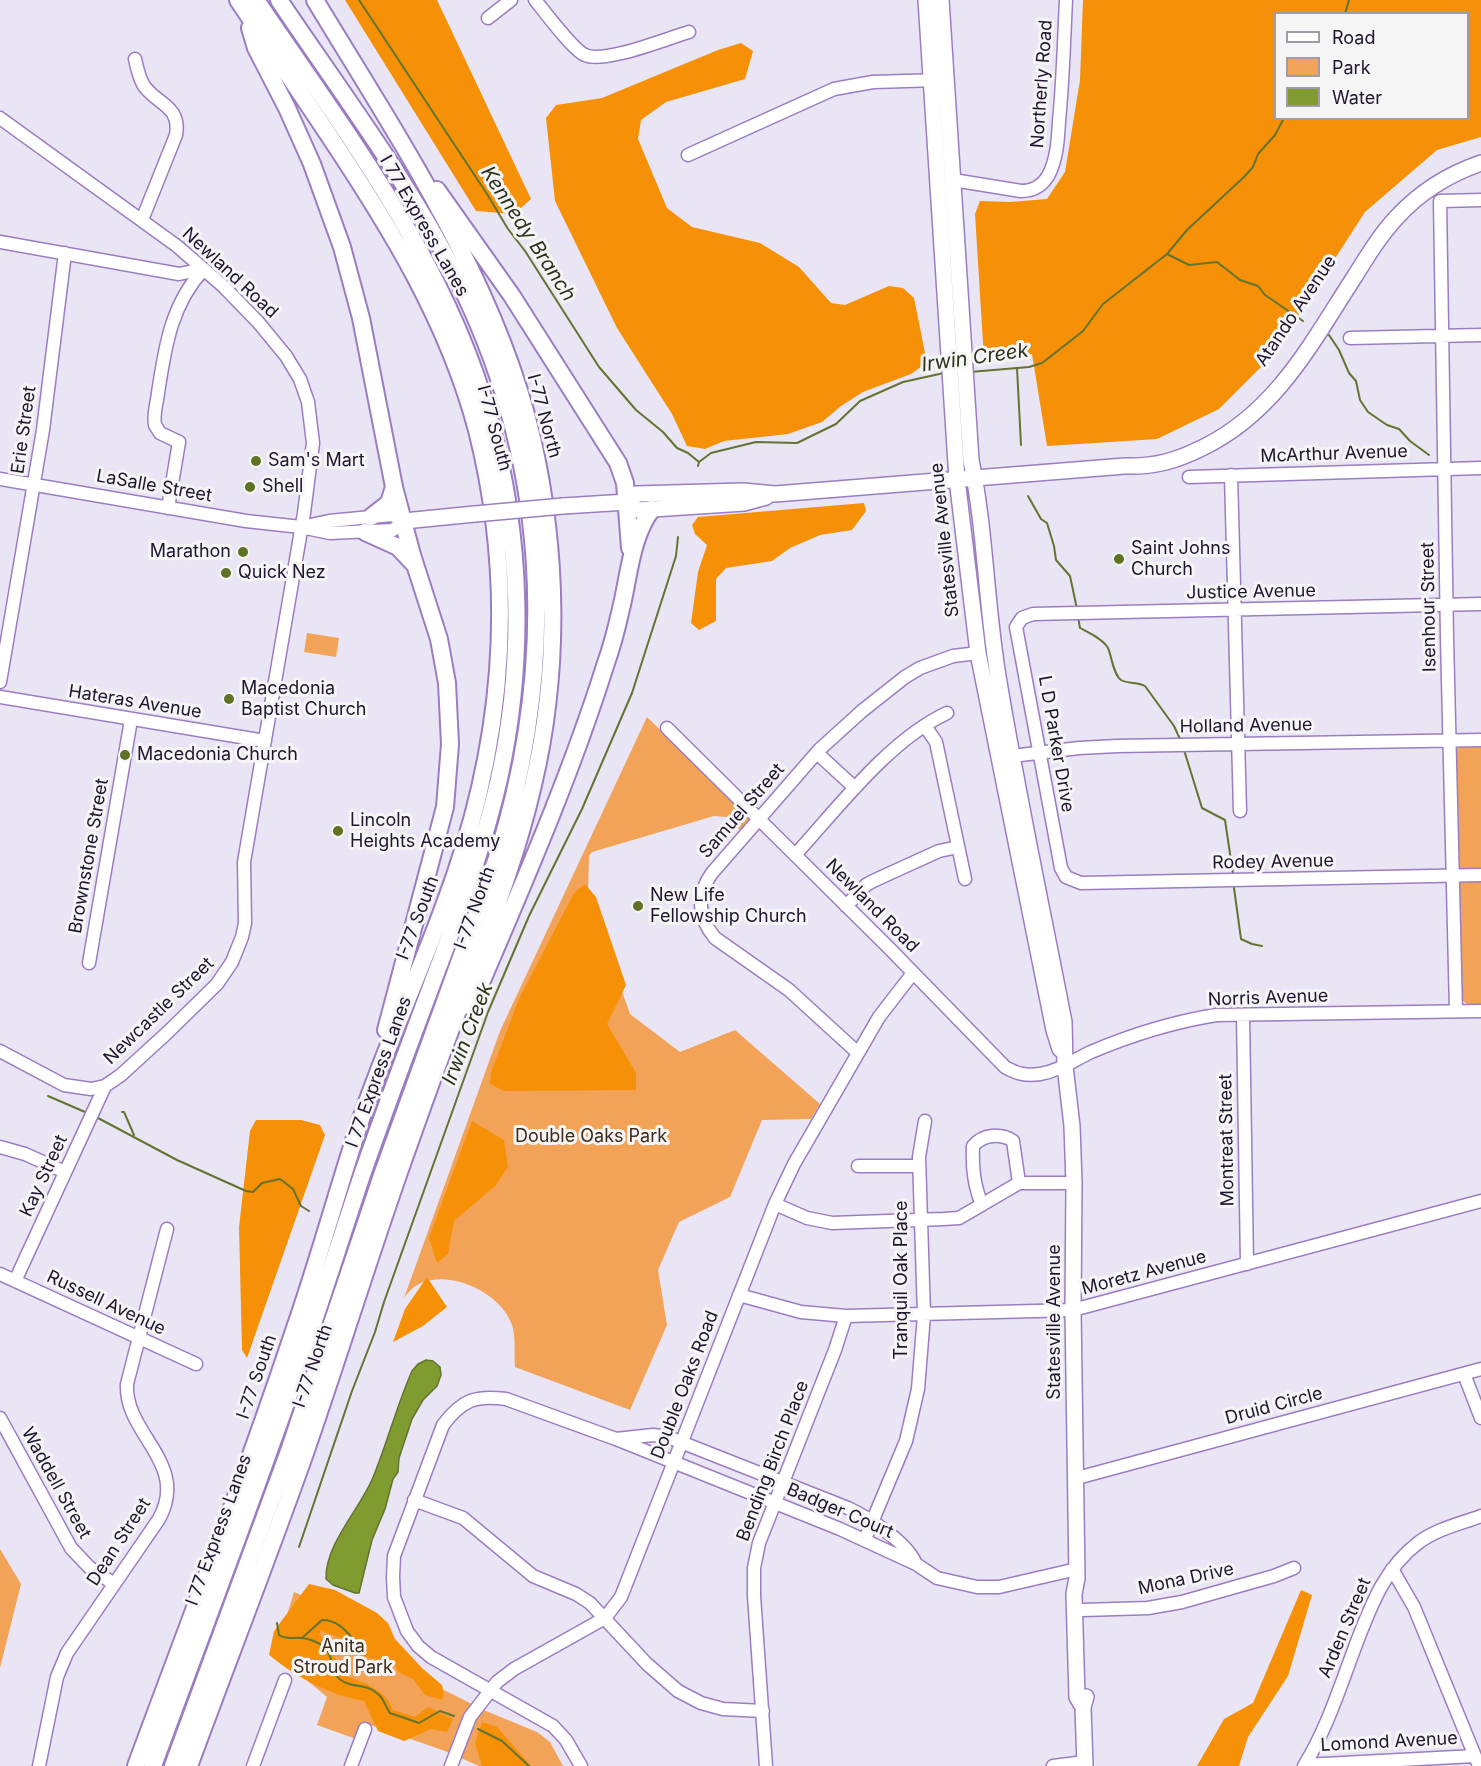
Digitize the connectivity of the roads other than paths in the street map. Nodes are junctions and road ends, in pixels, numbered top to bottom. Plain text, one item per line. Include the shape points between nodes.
1 (279, 0) edge
2 (315, 0) edge
3 (512, 0) edge
4 (535, 0) edge
5 (926, 0) edge
6 (941, 0) edge
7 (1066, 0) edge
8 (246, 3) edge
9 (488, 18) dead end
10 (689, 32) dead end
11 (135, 59) dead end
12 (939, 80) junction
13 (0, 118) edge
14 (397, 136) junction
15 (1481, 153) edge
16 (688, 155) dead end
17 (1481, 163) edge
18 (953, 180) junction
19 (1481, 200) edge
20 (142, 220) junction
21 (0, 242) edge
22 (65, 253) junction
23 (204, 269) junction
24 (1481, 335) edge
25 (1442, 336) junction
26 (1350, 338) dead end
27 (956, 347) junction
28 (959, 394) junction
29 (1125, 466) junction
30 (1481, 468) edge
31 (1444, 469) junction
32 (1231, 475) junction
33 (1189, 477) dead end
34 (975, 478) junction
35 (0, 479) edge
36 (957, 480) junction
37 (34, 485) junction
38 (394, 486) junction
39 (307, 494) junction
40 (775, 494) junction
41 (627, 502) junction
42 (168, 508) junction
43 (652, 509) junction
44 (329, 521) junction
45 (404, 521) junction
46 (368, 525) junction
47 (301, 527) junction
48 (631, 560) junction
49 (414, 564) junction
50 (1481, 604) edge
51 (1448, 605) junction
52 (1234, 610) junction
53 (1022, 618) joint
54 (978, 652) junction
55 (0, 682) edge
56 (0, 697) edge
57 (947, 713) dead end
58 (131, 720) junction
59 (926, 726) junction
60 (667, 728) dead end
61 (1481, 740) edge
62 (265, 741) junction
63 (1450, 741) junction
64 (1238, 745) junction
65 (1039, 752) junction
66 (817, 753) junction
67 (1012, 756) junction
68 (855, 788) junction
69 (1239, 811) dead end
70 (758, 819) junction
71 (958, 847) junction
72 (795, 855) junction
73 (1481, 875) edge
74 (1454, 876) junction
75 (1066, 877) joint
76 (965, 879) dead end
77 (846, 906) junction
78 (89, 963) dead end
79 (913, 973) junction
80 (1456, 1011) junction
81 (1481, 1011) edge
82 (456, 1015) junction
83 (1243, 1015) junction
84 (0, 1051) edge
85 (858, 1053) junction
86 (1065, 1066) junction
87 (105, 1086) junction
88 (362, 1117) junction
89 (925, 1120) dead end
90 (0, 1147) edge
91 (858, 1166) dead end
92 (919, 1166) junction
93 (65, 1172) junction
94 (1019, 1183) junction
95 (1074, 1183) junction
96 (1481, 1201) edge
97 (775, 1204) junction
98 (982, 1205) junction
99 (921, 1220) junction
100 (167, 1229) dead end
101 (1247, 1264) junction
102 (0, 1274) edge
103 (15, 1281) junction
104 (739, 1294) junction
105 (1073, 1310) junction
106 (924, 1315) junction
107 (846, 1316) junction
108 (139, 1338) junction
109 (196, 1364) dead end
110 (1481, 1369) edge
111 (1464, 1374) junction
112 (0, 1418) edge
113 (1481, 1418) edge
114 (616, 1439) junction
115 (682, 1442) junction
116 (674, 1463) junction
117 (1077, 1478) junction
118 (782, 1482) junction
119 (414, 1500) junction
120 (774, 1502) junction
121 (1481, 1516) edge
122 (872, 1522) junction
123 (865, 1539) junction
124 (916, 1564) junction
125 (1293, 1568) dead end
126 (1392, 1569) junction
127 (1077, 1574) junction
128 (114, 1584) junction
129 (1083, 1610) junction
130 (606, 1618) junction
131 (285, 1680) dead end
132 (489, 1690) junction
133 (1083, 1707) junction
134 (763, 1711) junction
135 (365, 1729) dead end
136 (1477, 1761) edge
137 (1085, 1764) edge
138 (1305, 1765) edge
139 (39, 1766) edge
140 (136, 1766) edge
141 (153, 1766) edge
142 (172, 1766) edge
143 (189, 1766) edge
144 (253, 1766) edge
145 (351, 1766) edge
146 (451, 1766) edge
147 (581, 1766) edge
148 (766, 1766) edge
149 (1053, 1766) edge

1 - 142 highway, I 77 Express Lanes via 421,214 463,289 489,350 513,428 530,508 537,597 536,665 523,758 490,877 381,1178 289,1451
2 - 14 highway, I-77 North
3 - 9 street
4 - 10 street via 579,51 593,57 623,53
5 - 12 main road, Statesville Avenue
6 - 12 main road, Statesville Avenue
7 - 18 street, Northerly Road via 1058,137 1047,178 1030,191
8 - 38 highway via 256,48 312,164 342,247 361,318
8 - 88 highway, I-77 South via 426,295 472,415 496,533 501,641 484,774 448,895
8 - 141 highway, I 77 Express Lanes via 405,224 461,336 490,422 509,511 516,597 515,664 499,777 470,880
11 - 20 street via 141,81 168,105 177,126
12 - 16 street via 873,82 834,89
12 - 18 main road, Statesville Avenue
12 - 27 main road, Statesville Avenue
13 - 20 street, Newland Road
14 - 41 highway via 550,353 621,468
14 - 82 highway, I-77 North via 462,253 503,345 531,435 551,562 551,666 537,769 512,863
15 - 29 main road, Atando Avenue via 1436,174 1390,211 1286,365 1251,404 1203,437
17 - 29 main road, Atando Avenue via 1441,182 1396,217 1287,379 1250,418 1189,454 1149,467
18 - 27 main road, Statesville Avenue
19 - 25 street, Isenhour Street via 1440,201
20 - 23 street, Newland Road
21 - 22 street
22 - 23 street via 179,274
22 - 37 street, Erie Street
23 - 39 street, Newland Road via 271,336 300,379 312,429
23 - 42 street via 189,285 162,360 155,425 160,434 179,442
24 - 25 street
25 - 26 street
25 - 31 street, Isenhour Street
27 - 28 main road, Statesville Avenue
28 - 34 main road, Statesville Avenue
28 - 36 main road, Statesville Avenue
29 - 34 main road, Atando Avenue
30 - 31 street, McArthur Avenue
31 - 32 street, McArthur Avenue
31 - 51 street, Isenhour Street
32 - 33 street, McArthur Avenue
32 - 52 street
34 - 36 main road, Atando Avenue
34 - 67 main road, Statesville Avenue via 991,630
35 - 37 street, LaSalle Street
36 - 40 main road, Atando Avenue
36 - 54 main road, Statesville Avenue
37 - 42 street, LaSalle Street
37 - 55 street, Erie Street
38 - 45 highway
38 - 46 highway via 389,503
39 - 44 street via 314,512
39 - 47 street, Newland Road
40 - 41 main road, Atando Avenue via 636,494
40 - 43 main road, Atando Avenue via 744,502
41 - 43 main road, Atando Avenue via 638,510
41 - 45 main road, LaSalle Street, bridge
41 - 48 highway
42 - 47 street, LaSalle Street
43 - 48 highway via 642,525
44 - 46 street, LaSalle Street
44 - 47 street, LaSalle Street
45 - 46 street, LaSalle Street via 393,530
45 - 49 highway
46 - 47 street, LaSalle Street via 330,533
46 - 49 highway
47 - 62 street, Newcastle Street
48 - 82 highway via 606,666 580,738 478,990
49 - 88 highway via 439,639 447,684 447,789 441,826
50 - 51 street, Justice Avenue
51 - 52 street, Justice Avenue
51 - 63 street, Isenhour Street
52 - 53 street, Justice Avenue via 1033,614
52 - 64 street
53 - 65 street, L D Parker Drive via 1016,627 1017,635
54 - 66 street, Samuel Street via 953,656 905,677 840,729
54 - 86 main road, Statesville Avenue via 1054,1030
56 - 58 street, Hateras Avenue
57 - 59 street
58 - 62 street, Hateras Avenue
58 - 78 street, Brownstone Street
59 - 68 street via 884,758
59 - 71 street via 936,742
60 - 70 street, Newland Road
61 - 63 street, Holland Avenue
62 - 87 street, Newcastle Street via 244,862 245,922 236,954 217,984 122,1075
63 - 64 street, Holland Avenue
63 - 74 street, Isenhour Street
64 - 65 street, Holland Avenue via 1117,746
64 - 69 street
65 - 67 street, Holland Avenue
65 - 75 street, L D Parker Drive via 1060,868
66 - 68 street
66 - 70 street, Samuel Street
67 - 86 main road, Statesville Avenue via 1064,1022
68 - 72 street
70 - 72 street, Newland Road
70 - 85 street, Samuel Street via 706,882 700,902 703,919 715,938 789,990
71 - 76 street
71 - 77 street via 939,851 873,881
72 - 77 street, Newland Road
73 - 74 street, Rodey Avenue
74 - 75 street, Rodey Avenue via 1081,883
74 - 80 street, Isenhour Street
77 - 79 street, Newland Road
79 - 85 street, Double Oaks Road via 885,1008
79 - 86 street, Newland Road via 1016,1074 1041,1074
80 - 81 street, Norris Avenue
80 - 83 street, Norris Avenue
82 - 143 highway, I-77 North via 303,1457
83 - 86 street, Norris Avenue via 1216,1015 1165,1026
83 - 101 street, Montreat Street
84 - 87 street, Newcastle Street via 64,1085 91,1089
85 - 97 street, Double Oaks Road
86 - 95 main road, Statesville Avenue
87 - 93 street, Kay Street
88 - 140 highway, I-77 South via 295,1329
89 - 92 street, Tranquil Oak Place
90 - 93 street
91 - 92 street
92 - 99 street, Tranquil Oak Place
93 - 103 street, Kay Street
94 - 95 street
94 - 98 street
94 - 98 street via 1013,1141 1000,1136 981,1139 973,1146 972,1164
95 - 105 main road, Statesville Avenue
96 - 101 street, Moretz Avenue
97 - 99 street via 807,1218 832,1222
97 - 104 street, Double Oaks Road
98 - 99 street via 959,1218
99 - 106 street, Tranquil Oak Place
100 - 108 street, Dean Street
101 - 105 street, Moretz Avenue
102 - 103 street, Russell Avenue
103 - 108 street, Russell Avenue
104 - 107 street, Moretz Avenue via 801,1312
104 - 115 street, Double Oaks Road
105 - 106 street, Moretz Avenue
105 - 117 main road, Statesville Avenue
106 - 107 street, Moretz Avenue
106 - 122 street, Tranquil Oak Place via 912,1418
107 - 118 street, Bending Birch Place
108 - 109 street, Russell Avenue
108 - 128 street, Dean Street via 127,1394 130,1408 164,1467 167,1497 159,1519
110 - 111 street, Druid Circle
111 - 113 street
111 - 117 street, Druid Circle
112 - 128 street, Waddell Street via 71,1548 89,1568
114 - 115 street, Badger Court via 653,1435
114 - 116 street, Badger Court
114 - 119 street, Badger Court via 506,1399 473,1400 455,1409 442,1425
115 - 116 street, Double Oaks Road
115 - 118 street, Badger Court
116 - 120 street, Badger Court
116 - 130 street, Double Oaks Road via 621,1597
117 - 127 main road, Statesville Avenue
118 - 120 street, Bending Birch Place
118 - 122 street, Badger Court via 848,1508
119 - 130 street via 463,1518 527,1572 576,1594
119 - 132 street via 394,1556 394,1597 399,1615 406,1630 430,1657
120 - 123 street, Badger Court
120 - 134 street, Bending Birch Place via 754,1568
121 - 126 street, Arden Street via 1419,1541
122 - 123 street, Tranquil Oak Place
122 - 124 street, Badger Court via 905,1548
123 - 124 street, Badger Court
124 - 127 street, Badger Court via 938,1578 977,1587
125 - 129 street, Mona Drive via 1182,1602 1148,1608
126 - 136 street via 1414,1607
126 - 138 street, Arden Street via 1372,1603 1323,1731
127 - 129 main road, Statesville Avenue
127 - 133 main road, Statesville Avenue via 1077,1696
128 - 139 street, Dean Street via 71,1646 60,1669
129 - 133 main road, Statesville Avenue via 1087,1695
130 - 132 street, Double Oaks Road via 514,1668
130 - 134 street via 647,1664 678,1691 723,1709
131 - 144 street
132 - 146 street, Double Oaks Road via 470,1717
132 - 147 street via 553,1726
133 - 137 main road, Statesville Avenue
134 - 148 street, Bending Birch Place
135 - 145 street
136 - 138 street, Lomond Avenue
137 - 149 street

